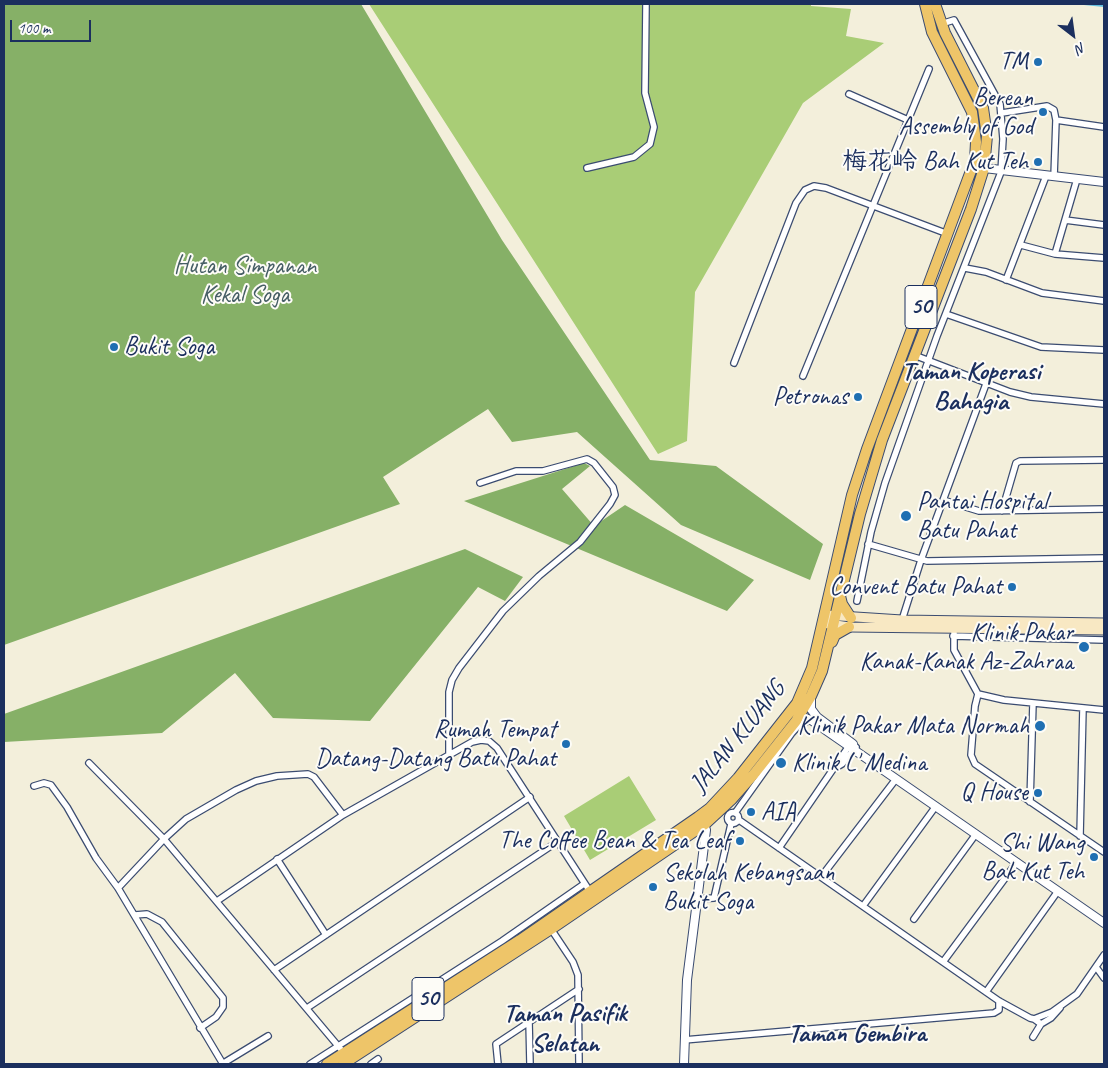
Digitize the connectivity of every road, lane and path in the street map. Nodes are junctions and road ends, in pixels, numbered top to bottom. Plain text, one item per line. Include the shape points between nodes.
1 (646, 4) edge
2 (925, 4) edge
3 (935, 4) edge
4 (942, 24) junction
5 (929, 69) dead end
6 (849, 94) dead end
7 (1002, 113) junction
8 (908, 120) junction
9 (1056, 120) junction
10 (1104, 126) edge
11 (587, 168) dead end
12 (984, 168) junction
13 (1001, 172) junction
14 (1050, 177) junction
15 (1077, 179) junction
16 (1104, 182) edge
17 (874, 206) junction
18 (1065, 220) junction
19 (1104, 225) edge
20 (948, 234) junction
21 (1021, 245) junction
22 (1055, 254) junction
23 (1104, 258) edge
24 (965, 268) junction
25 (1006, 280) junction
26 (1104, 301) edge
27 (946, 314) junction
28 (1104, 350) edge
29 (914, 355) junction
30 (929, 360) junction
31 (734, 363) dead end
32 (803, 376) dead end
33 (986, 384) junction
34 (1104, 404) edge
35 (1104, 460) edge
36 (480, 483) dead end
37 (943, 500) junction
38 (1104, 509) edge
39 (1002, 511) junction
40 (868, 544) junction
41 (1104, 558) edge
42 (921, 560) junction
43 (840, 593) junction
44 (857, 600) dead end
45 (829, 620) junction
46 (902, 620) junction
47 (850, 622) junction
48 (1104, 623) edge
49 (1104, 630) edge
50 (954, 632) junction
51 (1104, 640) edge
52 (827, 650) junction
53 (978, 694) junction
54 (811, 696) junction
55 (1033, 702) junction
56 (1083, 708) junction
57 (1104, 710) edge
58 (811, 720) junction
59 (796, 721) junction
60 (854, 748) junction
61 (449, 756) junction
62 (89, 763) dead end
63 (896, 778) junction
64 (34, 786) dead end
65 (530, 797) junction
66 (1030, 802) junction
67 (936, 806) junction
68 (735, 813) junction
69 (343, 815) junction
70 (702, 820) junction
71 (739, 820) junction
72 (731, 824) junction
73 (976, 834) junction
74 (1080, 836) junction
75 (164, 839) junction
76 (557, 842) junction
77 (779, 848) junction
78 (1104, 852) edge
79 (277, 859) junction
80 (1017, 862) junction
81 (821, 878) junction
82 (587, 887) junction
83 (118, 888) junction
84 (609, 889) junction
85 (1058, 891) junction
86 (698, 899) junction
87 (217, 901) junction
88 (862, 906) junction
89 (135, 916) junction
90 (914, 919) dead end
91 (1104, 923) edge
92 (551, 929) junction
93 (326, 935) junction
94 (1104, 955) edge
95 (943, 962) junction
96 (1096, 967) junction
97 (274, 970) junction
98 (1104, 978) edge
99 (579, 989) junction
100 (986, 992) junction
101 (999, 1001) junction
102 (1063, 1005) junction
103 (307, 1008) junction
104 (1034, 1019) junction
105 (530, 1021) junction
106 (1041, 1024) junction
107 (200, 1028) junction
108 (268, 1036) dead end
109 (1033, 1037) dead end
110 (687, 1040) junction
111 (342, 1055) edge
112 (378, 1059) dead end
113 (222, 1064) edge
114 (310, 1064) edge
115 (328, 1064) edge
116 (371, 1064) edge
117 (498, 1064) edge
118 (530, 1064) edge
119 (579, 1064) edge
120 (684, 1064) edge

1 - 11 street via 646,93 654,127 650,144 634,157
2 - 20 highway, JALAN KLUANG / 50 via 932,32 975,124 975,160
3 - 4 highway, JALAN KLUANG / 50
4 - 7 street via 954,20
4 - 12 highway, JALAN KLUANG / 50 via 983,108 987,136
5 - 8 street
6 - 8 street
7 - 9 street via 1047,106 1054,110
7 - 13 street
8 - 17 street
9 - 10 street
9 - 14 street
12 - 13 street
12 - 29 highway, JALAN KLUANG / 50
13 - 14 street
13 - 24 street
14 - 15 street
14 - 21 street
15 - 16 street
15 - 18 street
17 - 20 street
17 - 31 street via 826,188 814,186 805,190 796,203
17 - 32 street
18 - 19 street
18 - 22 street
20 - 45 highway, JALAN KLUANG / 50 via 852,495
21 - 22 street
21 - 25 street
22 - 23 street
24 - 25 street
24 - 27 street
25 - 26 street via 1042,293
27 - 28 street via 1041,347
27 - 30 street
29 - 30 street
29 - 43 highway, JALAN KLUANG / 50 via 870,478
30 - 33 street
30 - 40 street via 885,483
33 - 34 street via 1030,397
33 - 37 street
35 - 39 street via 1020,461 1016,463
36 - 61 street via 516,471 543,471 587,459 613,487 614,495 580,542 503,611 459,668 449,692
37 - 39 street via 976,511
37 - 42 street
38 - 39 street
40 - 42 street
40 - 44 street
41 - 42 street
42 - 46 street
43 - 45 highway, JALAN KLUANG / 50
43 - 47 highway
45 - 47 main road
45 - 52 highway, JALAN KLUANG / 50
45 - 70 highway, JALAN KLUANG / 50 via 797,703
46 - 47 main road
46 - 48 main road
47 - 50 main road
47 - 52 highway
49 - 50 main road
50 - 51 street
50 - 53 street via 954,650
52 - 54 highway, JALAN KLUANG / 50
53 - 55 street
53 - 66 street via 971,755 975,764
54 - 59 highway, JALAN KLUANG / 50
54 - 60 street via 811,709 816,717
55 - 56 street
55 - 66 street
56 - 57 street
56 - 74 street
58 - 59 street
58 - 60 street
58 - 68 street via 800,724 792,733
59 - 70 highway, JALAN KLUANG / 50 via 732,799
60 - 63 street
60 - 77 street via 837,766
61 - 65 street via 472,742 489,742 497,748
61 - 69 street
62 - 75 street
63 - 67 street
63 - 81 street
64 - 83 street via 51,785
65 - 76 street
65 - 93 street
66 - 74 street
67 - 73 street
67 - 88 street
68 - 71 street
68 - 72 street via 728,815
69 - 75 street via 314,777 304,774 277,776 246,785 205,807
69 - 79 street
70 - 82 highway, JALAN KLUANG / 50
70 - 84 highway, JALAN KLUANG / 50
70 - 86 street
71 - 72 street
71 - 77 street
72 - 86 street via 714,898
73 - 80 street
73 - 90 street
74 - 78 street
75 - 83 street
75 - 87 street
76 - 82 street
76 - 103 street
77 - 81 street
79 - 87 street
79 - 93 street
80 - 85 street
80 - 95 street
81 - 88 street
82 - 84 highway via 598,893
82 - 111 highway, JALAN KLUANG / 50 via 520,940 438,986
83 - 89 street
84 - 92 highway, JALAN KLUANG / 50
85 - 91 street
85 - 100 street
86 - 110 street via 688,974
87 - 97 street
88 - 95 street
89 - 107 street
89 - 107 street via 147,914 162,922 223,998 220,1012
92 - 99 street via 577,970
92 - 111 highway, JALAN KLUANG / 50
93 - 97 street
94 - 96 street
95 - 100 street
96 - 98 street
96 - 102 street via 1077,994
97 - 103 street
99 - 105 street
99 - 119 street
100 - 101 street
101 - 104 street
101 - 110 street via 999,1010 994,1013
102 - 104 street
102 - 106 street
103 - 111 street
104 - 106 street
105 - 117 street via 496,1044
105 - 118 street
106 - 109 street
107 - 113 street
108 - 113 street
110 - 120 street
111 - 114 street
111 - 115 highway, JALAN KLUANG / 50
112 - 116 street

